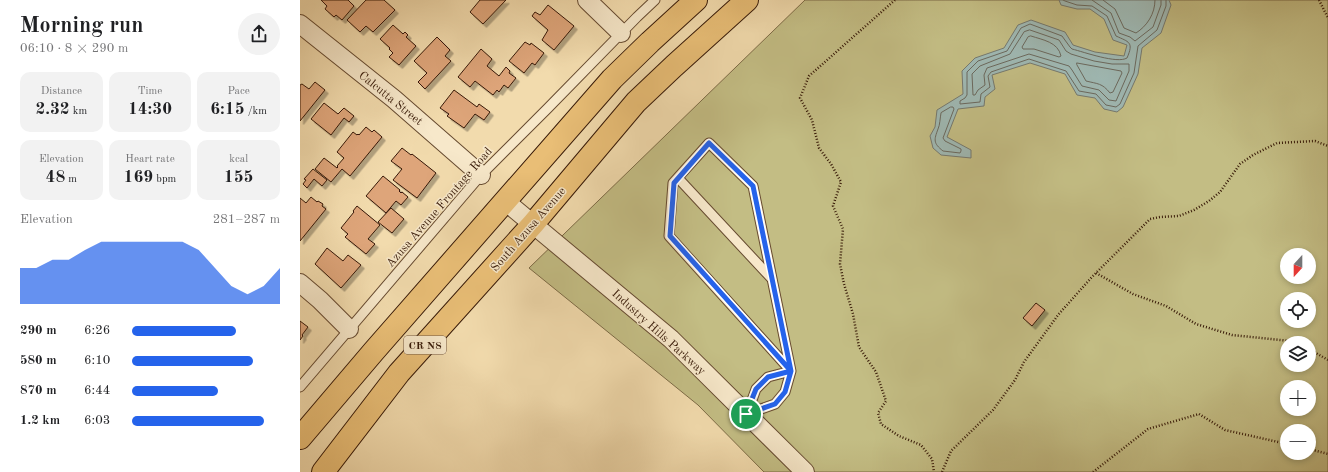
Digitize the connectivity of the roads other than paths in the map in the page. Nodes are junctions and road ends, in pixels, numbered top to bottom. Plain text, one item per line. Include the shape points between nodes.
1 (587, 0) edge
2 (655, 0) edge
3 (696, 0) edge
4 (747, 0) edge
5 (300, 24) edge
6 (621, 33) junction
7 (481, 175) junction
8 (678, 178) junction
9 (505, 201) junction
10 (534, 224) junction
11 (772, 279) junction
12 (300, 283) edge
13 (349, 329) junction
14 (791, 371) junction
15 (300, 387) edge
16 (746, 414) junction
17 (300, 438) edge
18 (324, 472) edge
19 (805, 472) edge

1 - 6 street
2 - 6 lane, Azusa Avenue Frontage Road
3 - 9 main road, CR N8 via 612,79
4 - 10 main road, South Azusa Avenue / CR N8 via 636,102
5 - 7 street, Calcutta Street via 394,99
6 - 7 lane, Azusa Avenue Frontage Road
7 - 13 lane, Azusa Avenue Frontage Road
8 - 11 lane
8 - 11 lane via 709,143 753,186
8 - 14 lane via 674,183 670,236
9 - 10 street, Industry Hills Parkway
9 - 17 main road, CR N8
10 - 16 street, Industry Hills Parkway via 671,339
10 - 18 main road, South Azusa Avenue / CR N8 via 400,373
11 - 14 lane
12 - 13 street
13 - 15 lane, Azusa Avenue Frontage Road
14 - 16 lane via 768,377 756,389
14 - 16 lane via 785,392 775,404
16 - 19 street, Industry Hills Parkway

